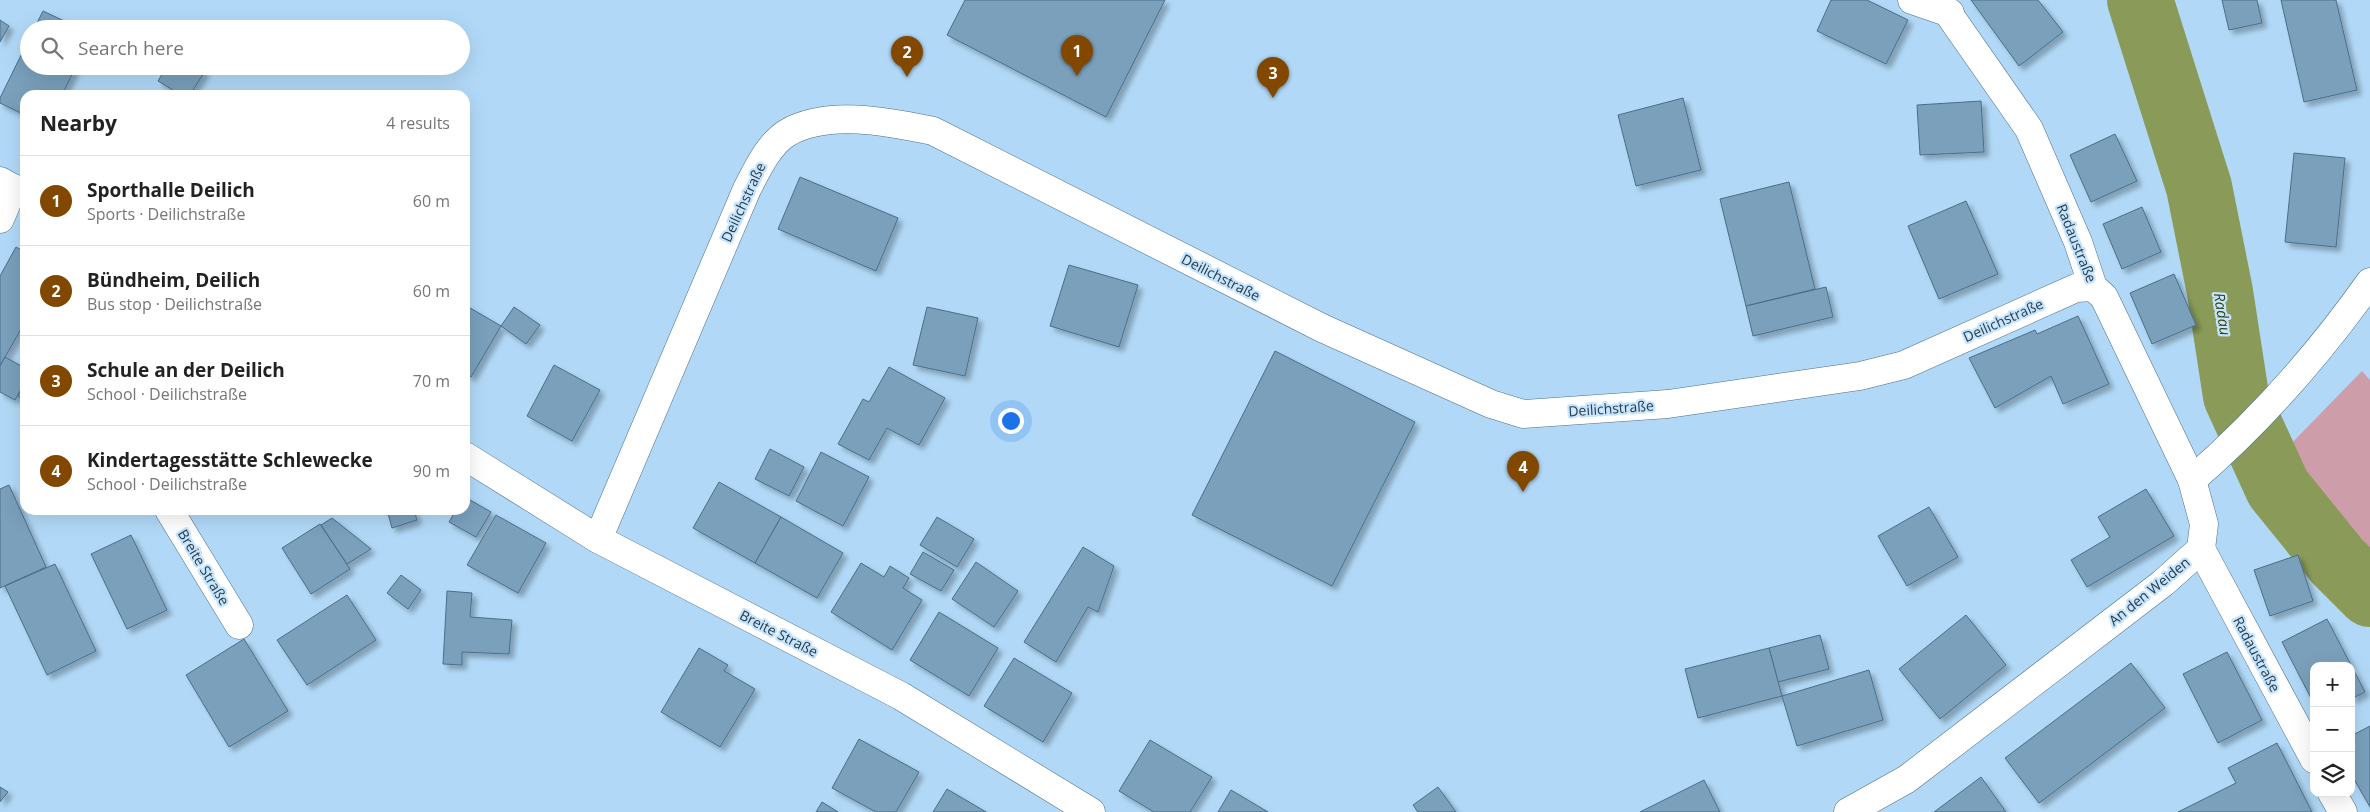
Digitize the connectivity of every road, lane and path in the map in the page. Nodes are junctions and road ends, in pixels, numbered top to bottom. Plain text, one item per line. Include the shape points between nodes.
1 (1912, 0) edge
2 (1944, 7) edge
3 (13, 188) edge
4 (0, 220) edge
5 (2370, 282) edge
6 (2093, 287) junction
7 (470, 459) edge
8 (2192, 480) junction
9 (172, 515) edge
10 (598, 539) junction
11 (2201, 549) junction
12 (239, 625) dead end
13 (2310, 752) edge
14 (2334, 797) edge
15 (1091, 812) edge
16 (1848, 812) edge
17 (2342, 812) edge

1 - 2 street, Radaustraße
2 - 6 street, Radaustraße via 2029,129 2078,242
3 - 4 street
5 - 8 street via 2272,403 2229,448
6 - 8 street, Radaustraße via 2104,297
6 - 10 street, Deilichstraße via 2076,288 1904,365 1860,376 1668,404 1523,414 1491,404 1322,328 932,131 887,121 812,122 786,134 766,155 747,189
7 - 10 street, Breite Straße
8 - 11 street, An den Weiden via 2204,524
9 - 12 street, Breite Straße
10 - 15 street, Breite Straße via 901,696
11 - 13 street, Radaustraße
11 - 16 street, An den Weiden via 2163,583 1907,779
14 - 17 street

